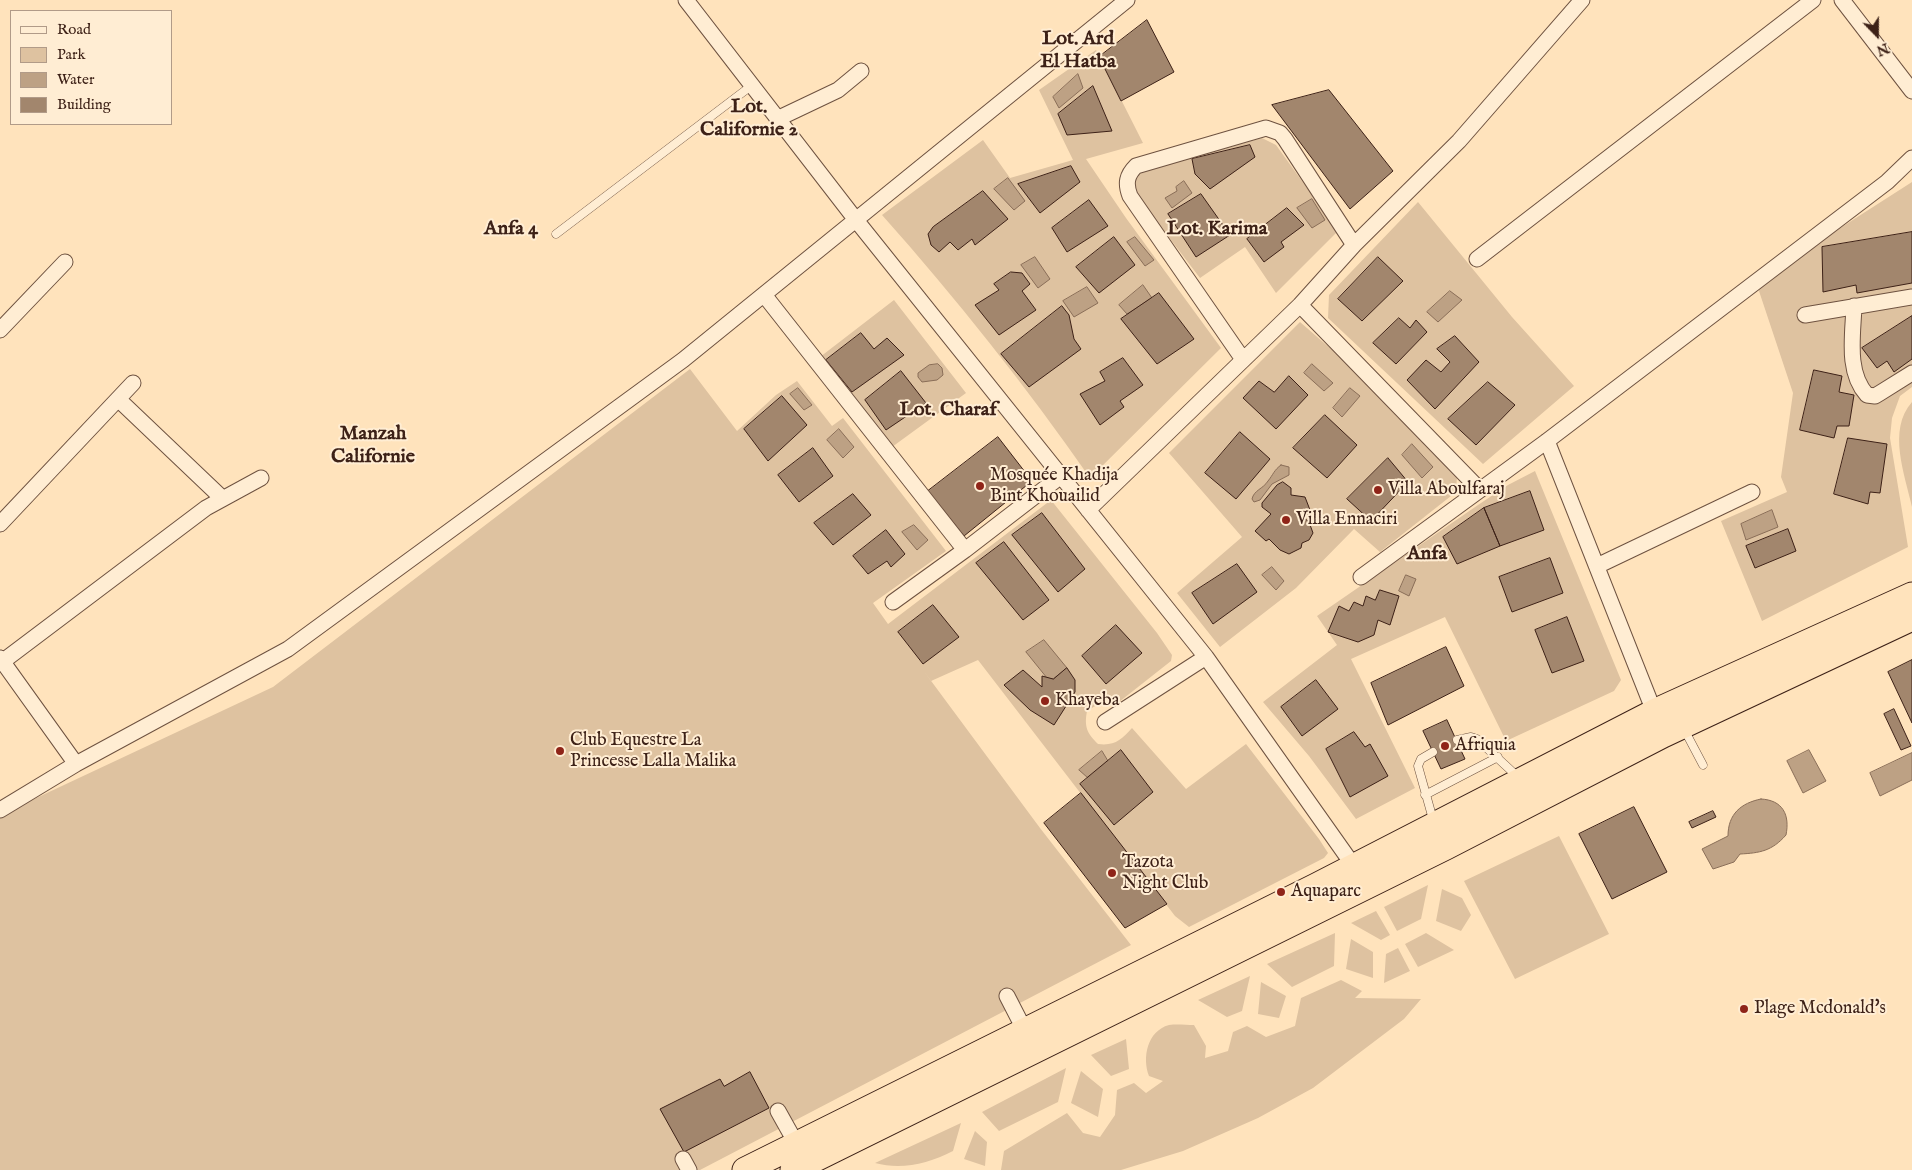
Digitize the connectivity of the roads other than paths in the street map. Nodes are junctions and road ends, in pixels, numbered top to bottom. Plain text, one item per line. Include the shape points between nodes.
1 (686, 0) edge
2 (1127, 0) edge
3 (1582, 0) edge
4 (1813, 0) edge
5 (1842, 0) edge
6 (861, 71) dead end
7 (751, 86) junction
8 (1912, 90) edge
9 (777, 120) junction
10 (1912, 158) edge
11 (856, 220) junction
12 (556, 234) dead end
13 (1354, 245) junction
14 (1478, 259) dead end
15 (65, 262) dead end
16 (765, 296) junction
17 (1912, 297) edge
18 (1300, 305) junction
19 (1854, 306) junction
20 (1805, 314) dead end
21 (0, 330) edge
22 (1242, 358) junction
23 (1912, 373) edge
24 (133, 383) dead end
25 (118, 399) junction
26 (1547, 441) junction
27 (1061, 476) junction
28 (261, 478) dead end
29 (1480, 490) junction
30 (1752, 492) dead end
31 (222, 498) junction
32 (1088, 510) junction
33 (0, 524) edge
34 (965, 550) junction
35 (1597, 566) junction
36 (1361, 576) dead end
37 (1912, 595) edge
38 (893, 602) dead end
39 (1912, 618) edge
40 (1206, 657) junction
41 (1, 660) edge
42 (1104, 722) dead end
43 (1666, 724) junction
44 (1457, 740) dead end
45 (1433, 752) dead end
46 (1498, 757) junction
47 (76, 764) junction
48 (1703, 765) dead end
49 (1522, 780) junction
50 (1425, 795) junction
51 (1535, 801) junction
52 (0, 810) edge
53 (1434, 825) junction
54 (1446, 847) junction
55 (1360, 876) junction
56 (1008, 996) dead end
57 (1075, 1018) junction
58 (1025, 1032) junction
59 (778, 1111) dead end
60 (797, 1145) junction
61 (745, 1170) edge
62 (793, 1170) edge

1 - 7 street
2 - 11 street
3 - 13 street via 1458,141
4 - 14 street
5 - 8 street
6 - 9 street via 838,90
7 - 9 street
7 - 12 lane
9 - 11 street
10 - 26 street via 1887,182
11 - 16 street
11 - 27 street
13 - 18 street
13 - 22 street via 1285,139 1273,130 1266,128 1136,166 1130,172 1127,188 1130,196
15 - 21 street
16 - 34 street
16 - 47 street via 678,365 288,649
17 - 19 street
18 - 22 street
18 - 29 street
19 - 20 street
19 - 23 street via 1853,364 1862,390 1867,395 1876,396
22 - 32 street
24 - 25 street
25 - 31 street
25 - 33 street
26 - 29 street
26 - 35 street
27 - 32 street
27 - 34 street
28 - 31 street
29 - 36 street
30 - 35 street
31 - 41 street
32 - 40 street
34 - 38 street
35 - 43 street
37 - 43 highway
39 - 43 highway
40 - 42 street
40 - 55 street
41 - 47 street
43 - 48 lane
43 - 49 highway
43 - 51 highway
44 - 46 lane via 1473,737
45 - 50 lane via 1420,760 1418,766
46 - 49 lane
46 - 50 lane
47 - 52 street
49 - 51 highway
49 - 53 highway
50 - 53 lane
51 - 54 highway
53 - 54 highway
53 - 55 highway
54 - 55 highway
55 - 57 highway
56 - 58 street
57 - 58 highway
57 - 62 highway
58 - 60 highway
59 - 60 street
60 - 61 highway

